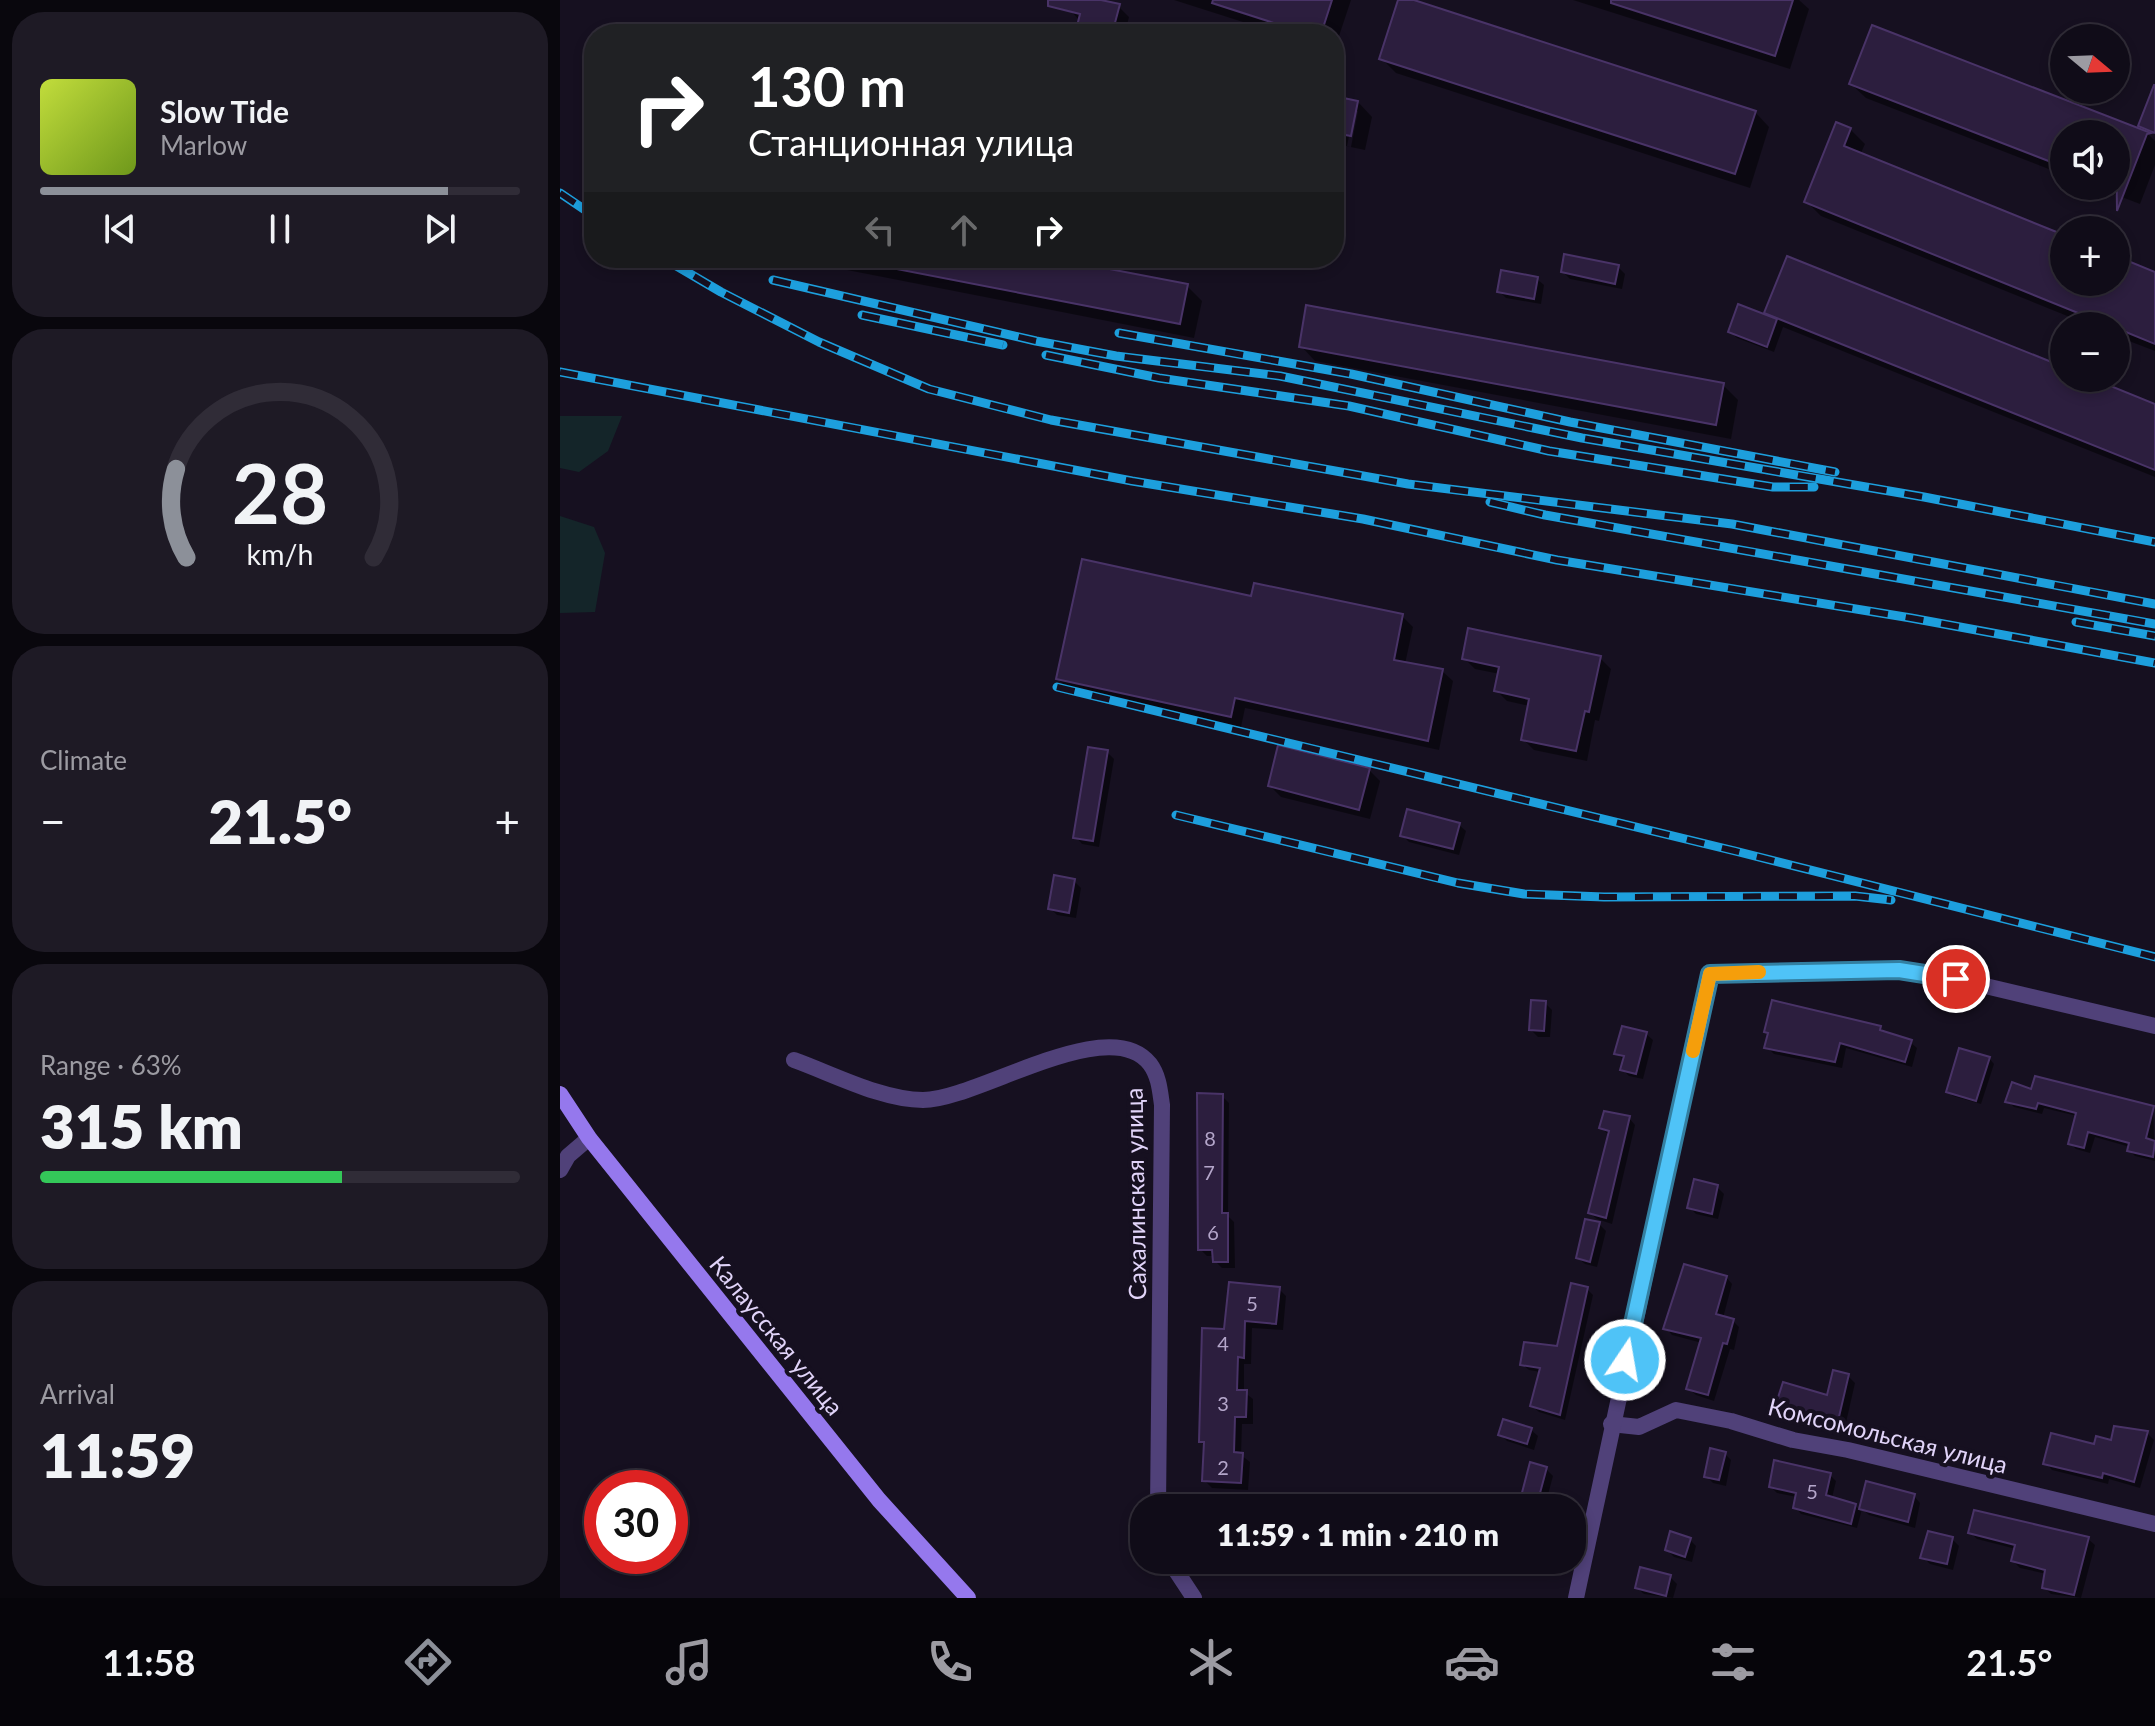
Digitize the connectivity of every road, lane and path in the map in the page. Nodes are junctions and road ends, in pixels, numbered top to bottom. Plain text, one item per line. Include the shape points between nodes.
1 (2155, 1026) edge
2 (794, 1060) dead end
3 (560, 1094) edge
4 (589, 1138) junction
5 (560, 1170) edge
6 (1611, 1424) junction
7 (1158, 1494) edge
8 (2155, 1524) edge
9 (1178, 1574) edge
10 (968, 1598) edge
11 (1194, 1598) edge
12 (1576, 1598) edge

1 - 6 street via 1899,970 1710,974
2 - 7 street, Сахалинская улица via 874,1091 924,1100 1097,1046 1134,1052 1149,1062 1162,1105
3 - 4 street, Калаусская улица
4 - 5 street
4 - 10 street, Калаусская улица via 879,1500
6 - 8 street, Комсомольская улица via 1639,1427 1676,1410
6 - 12 street
9 - 11 street

